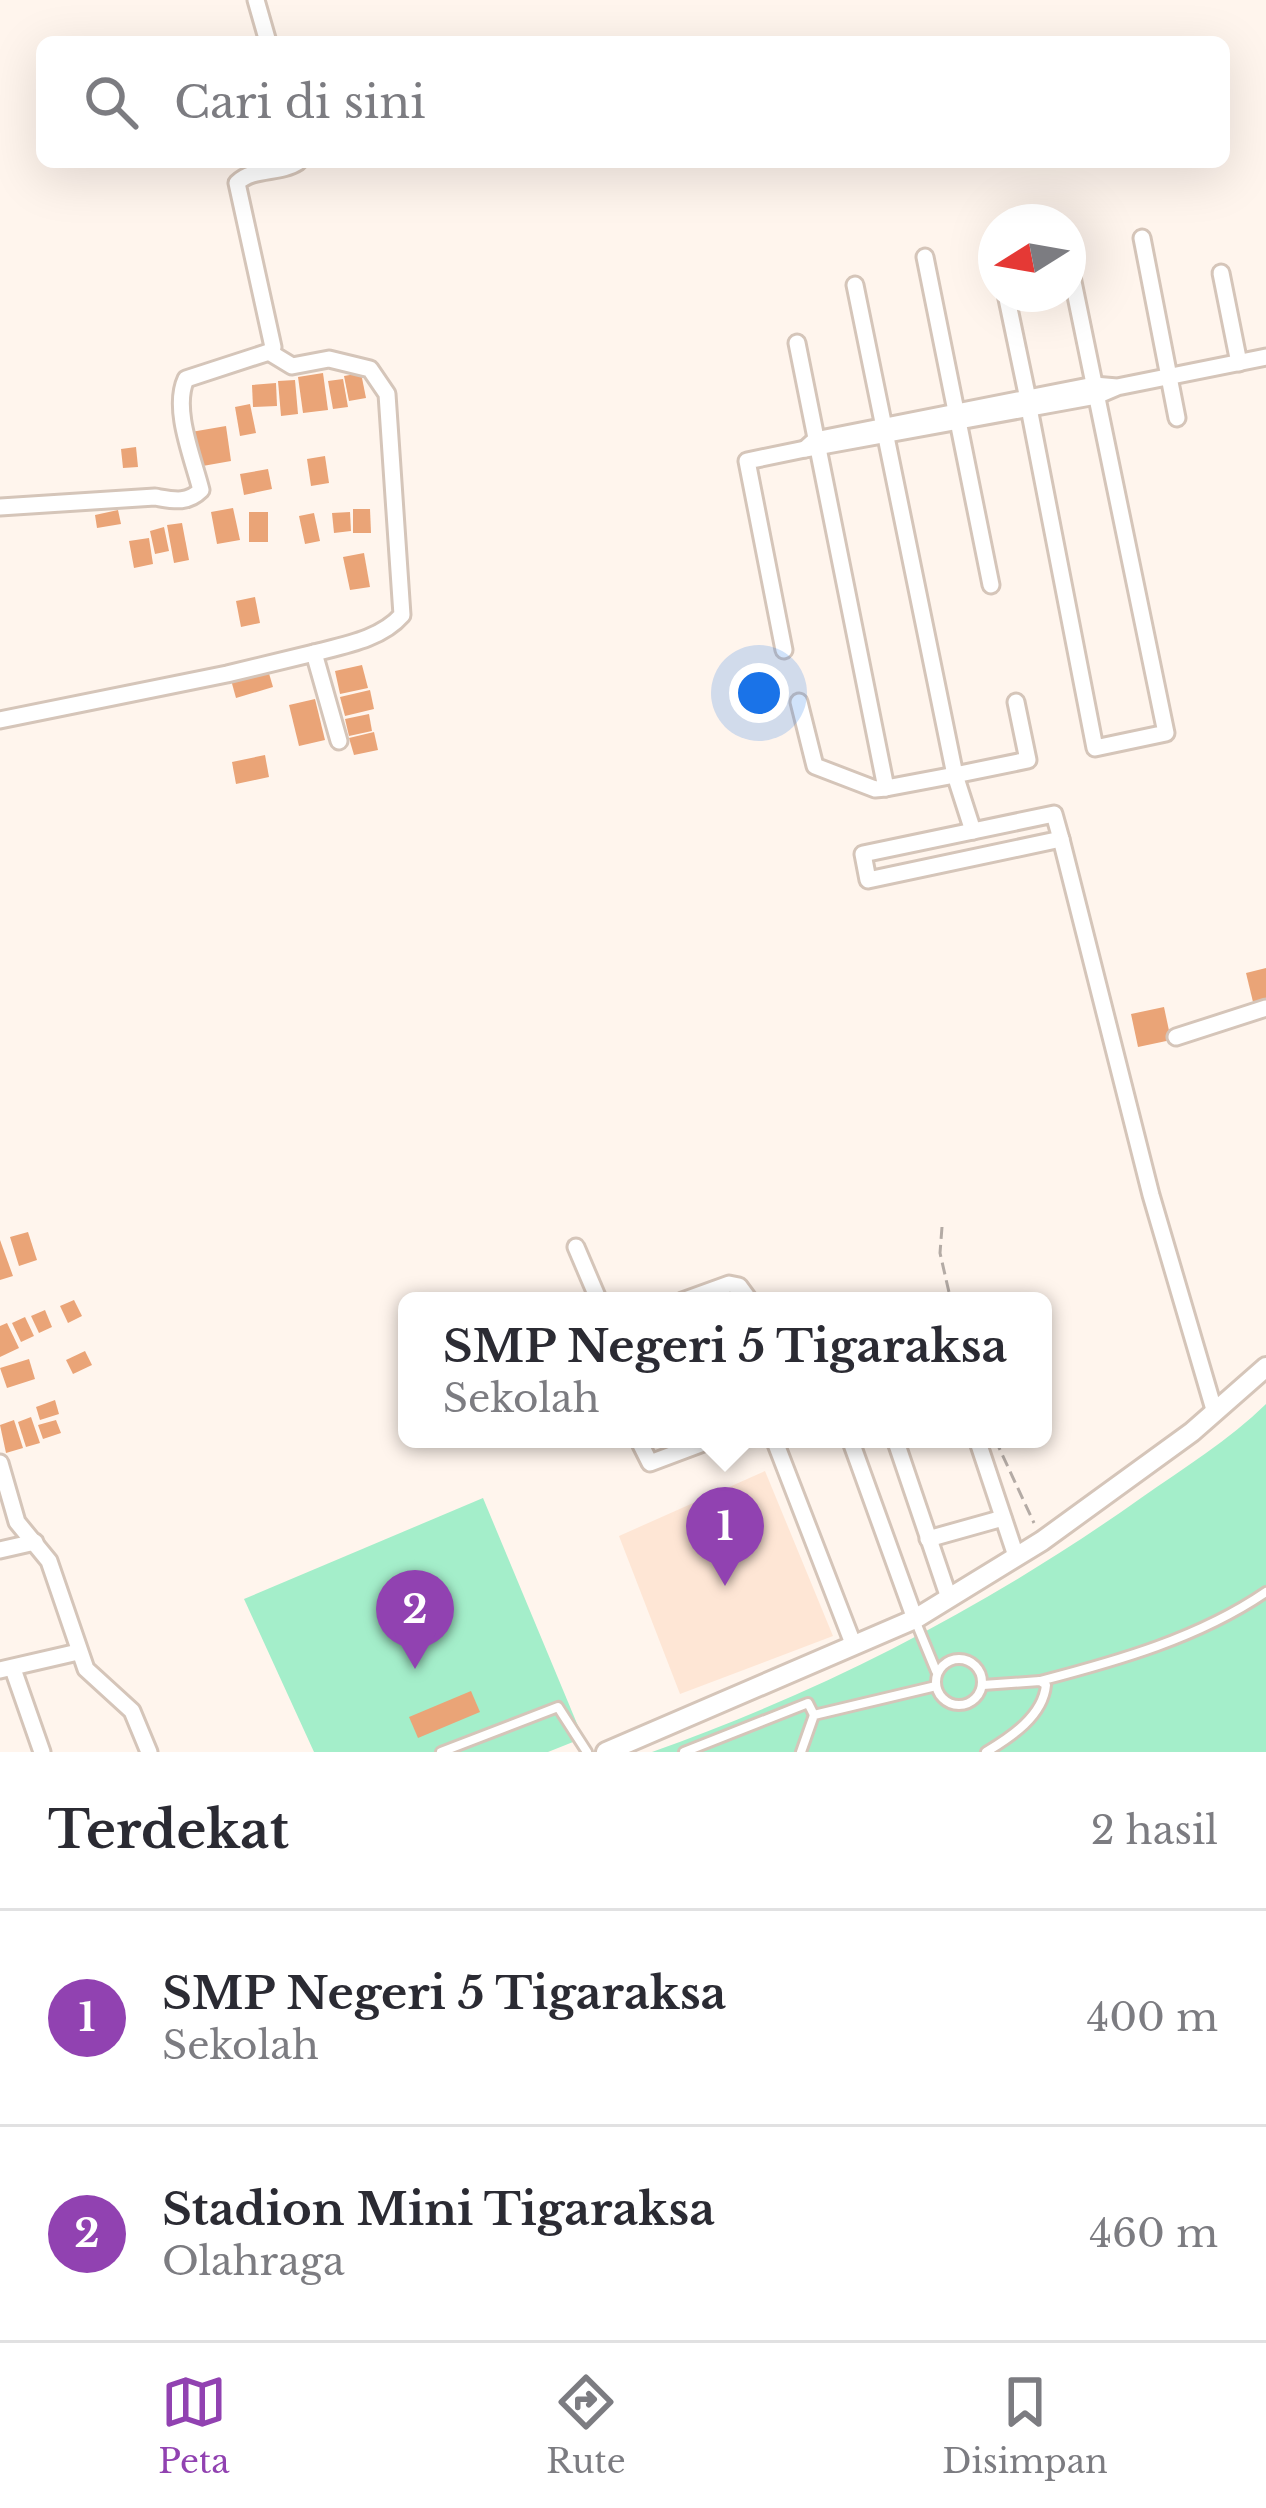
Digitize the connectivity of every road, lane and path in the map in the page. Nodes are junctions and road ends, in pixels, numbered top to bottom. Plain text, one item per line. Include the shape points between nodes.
1 (256, 0) edge
2 (266, 36) edge
3 (287, 168) edge
4 (1142, 238) dead end
5 (925, 257) dead end
6 (1221, 273) dead end
7 (854, 284) dead end
8 (1010, 312) edge
9 (1079, 312) edge
10 (797, 343) dead end
11 (269, 352) junction
12 (1266, 357) edge
13 (1239, 363) junction
14 (1169, 377) junction
15 (1095, 390) junction
16 (1029, 404) junction
17 (957, 417) junction
18 (1177, 418) dead end
19 (885, 432) junction
20 (813, 446) junction
21 (0, 507) edge
22 (991, 585) dead end
23 (784, 650) dead end
24 (314, 652) junction
25 (799, 702) dead end
26 (1016, 702) dead end
27 (0, 720) edge
28 (339, 741) dead end
29 (955, 775) junction
30 (886, 788) junction
31 (974, 831) junction
32 (1060, 839) junction
33 (1266, 1008) edge
34 (1176, 1036) dead end
35 (941, 1227) dead end
36 (576, 1247) dead end
37 (595, 1292) edge
38 (708, 1292) edge
39 (743, 1292) edge
40 (949, 1292) edge
41 (1266, 1367) edge
42 (1215, 1413) junction
43 (642, 1448) edge
44 (691, 1448) edge
45 (777, 1448) edge
46 (853, 1448) edge
47 (898, 1448) edge
48 (980, 1448) edge
49 (999, 1448) edge
50 (0, 1463) edge
51 (1003, 1518) junction
52 (928, 1539) junction
53 (1042, 1541) junction
54 (35, 1542) junction
55 (0, 1550) edge
56 (1016, 1556) junction
57 (1266, 1592) edge
58 (949, 1598) junction
59 (915, 1619) junction
60 (854, 1646) junction
61 (78, 1652) junction
62 (7, 1669) edge
63 (936, 1671) junction
64 (1040, 1681) junction
65 (983, 1684) junction
66 (936, 1686) junction
67 (814, 1715) junction
68 (42, 1752) edge
69 (148, 1752) edge
70 (441, 1752) edge
71 (587, 1752) edge
72 (606, 1752) edge
73 (683, 1752) edge
74 (801, 1752) edge
75 (986, 1752) edge

1 - 2 street
3 - 11 street via 244,176 236,188
4 - 14 street
5 - 17 street
6 - 13 street
7 - 19 street
8 - 16 street
9 - 15 street
10 - 20 street
11 - 21 street via 186,379 182,407 200,490 190,499
11 - 24 street via 292,366 329,359 370,369 387,394 402,615 370,636
12 - 13 street
13 - 14 street
14 - 15 street
14 - 18 street
15 - 16 street
15 - 16 street via 1166,733 1095,748
16 - 17 street
17 - 19 street
17 - 22 street
19 - 20 street
19 - 29 street
20 - 23 street via 747,461
20 - 30 street
24 - 27 street
24 - 28 street
25 - 30 street via 815,766
26 - 29 street via 1028,760
29 - 30 street
29 - 31 street
31 - 32 street via 1054,814
31 - 32 street via 863,854 868,880
32 - 42 street
33 - 34 street
35 - 40 path
36 - 37 street
38 - 39 street via 729,1285
41 - 42 street
42 - 53 street
43 - 44 street via 650,1463
45 - 60 street
46 - 59 street
47 - 52 street
48 - 51 street
49 - 53 path
50 - 54 street via 17,1522
51 - 52 street
51 - 56 street
52 - 58 street
53 - 56 street
54 - 55 street
54 - 61 street via 49,1561
56 - 58 street
57 - 64 lane via 1130,1658
58 - 59 street
59 - 60 street
59 - 63 lane
60 - 72 street
61 - 62 street
61 - 69 street via 97,1682 132,1711
62 - 68 street
63 - 65 lane via 948,1659 965,1658
63 - 66 lane
64 - 65 lane
64 - 75 lane via 1041,1705
65 - 66 lane via 960,1707 944,1702
66 - 67 lane
67 - 73 lane via 808,1703
67 - 74 lane
70 - 71 lane via 558,1707

